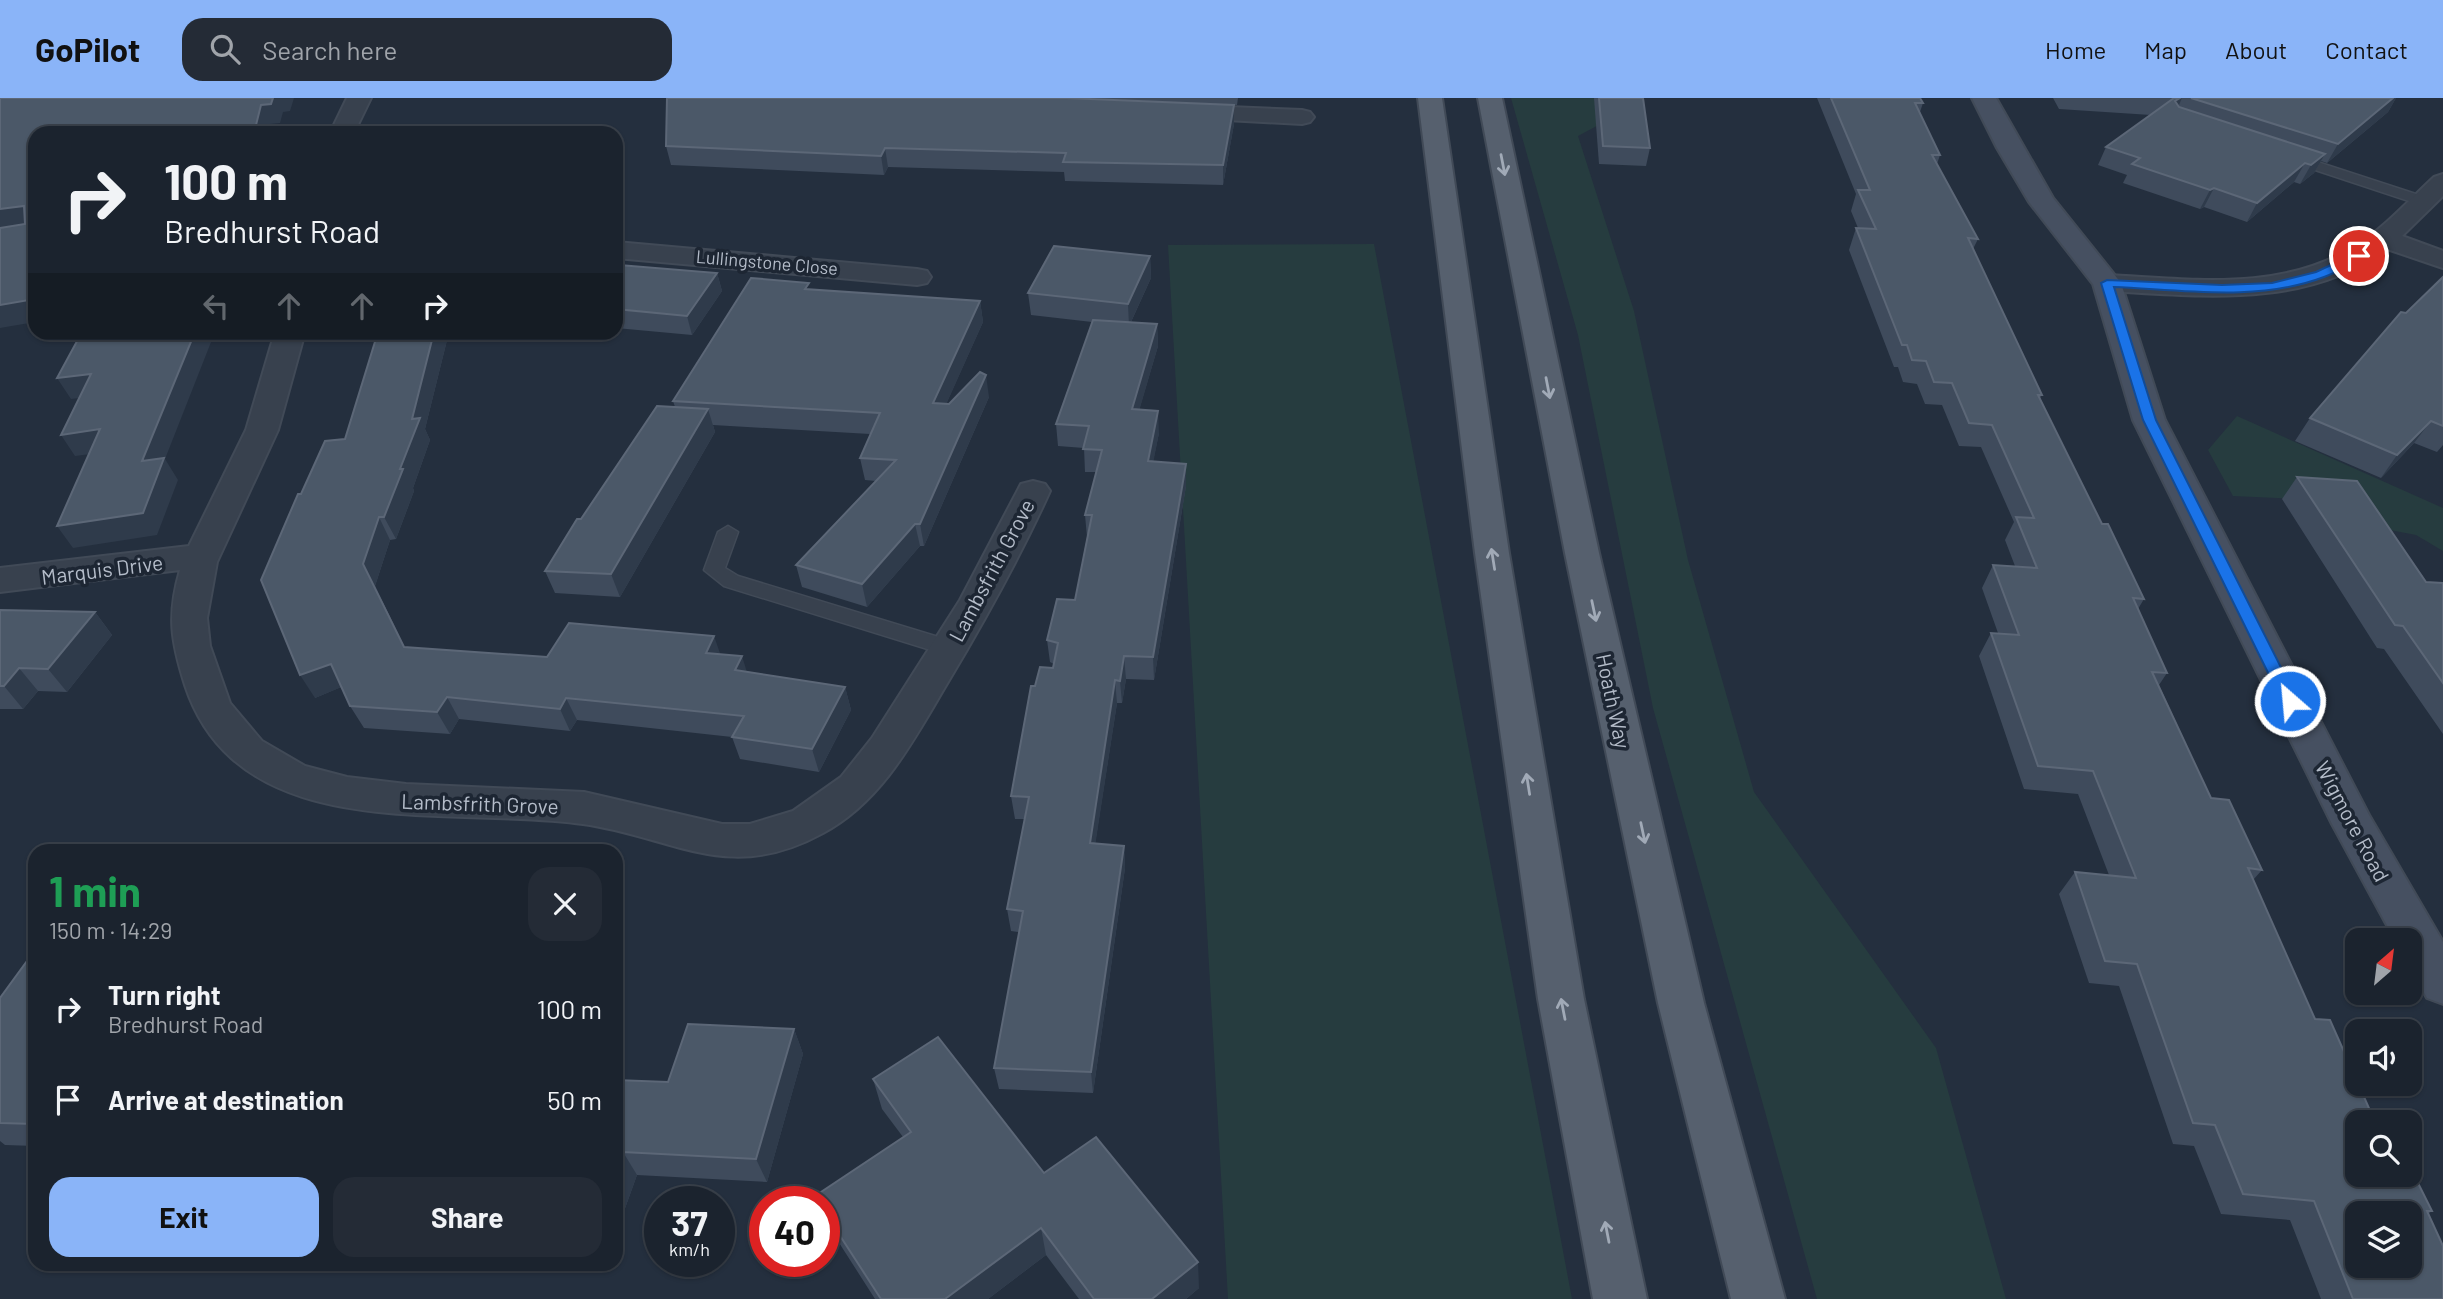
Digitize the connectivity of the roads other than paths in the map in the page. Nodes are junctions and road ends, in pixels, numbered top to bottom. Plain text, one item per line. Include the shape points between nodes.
1 (359, 98) edge
2 (1430, 98) edge
3 (1490, 98) edge
4 (1984, 98) edge
5 (1156, 111) edge
6 (1302, 117) dead end
7 (345, 126) edge
8 (2280, 154) edge
9 (2433, 192) edge
10 (2382, 238) junction
11 (623, 251) edge
12 (2443, 260) edge
13 (918, 276) dead end
14 (2107, 283) junction
15 (288, 340) edge
16 (1033, 491) dead end
17 (728, 532) dead end
18 (203, 556) junction
19 (0, 580) edge
20 (950, 648) junction
21 (2443, 984) edge
22 (1620, 1299) edge
23 (1758, 1299) edge

1 - 7 street
22 -> 2 main road via 1561,999 1492,553
3 -> 23 main road, Hoath Way via 1582,553 1675,976
4 - 14 street, Wigmore Road via 2042,202
5 - 6 street
8 - 9 lane
9 - 10 street
10 - 12 street
10 - 14 street via 2359,256 2320,275 2272,286
11 - 13 street, Lullingstone Close
14 - 21 street, Wigmore Road via 2149,420 2347,811
15 - 18 street, Lambsfrith Grove via 276,392
16 - 20 street, Lambsfrith Grove via 1009,546
17 - 20 lane via 714,570 731,581
18 - 19 street, Marquis Drive
18 - 20 street, Lambsfrith Grove via 188,624 201,682 233,741 295,780 376,799 496,799 586,808 726,843 777,835 806,823 856,786

